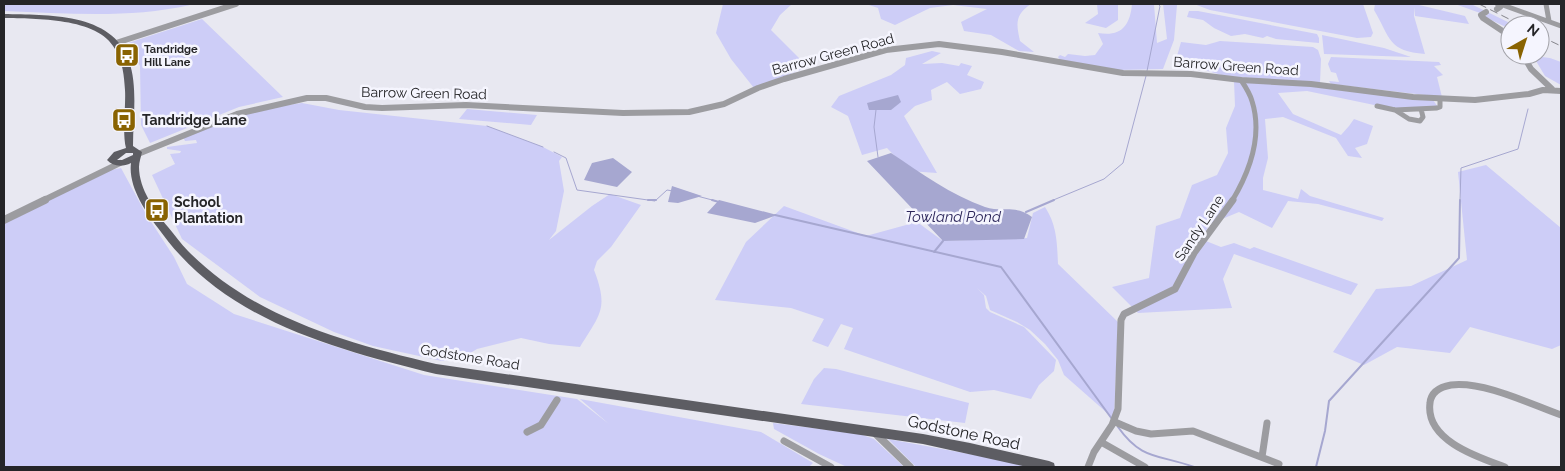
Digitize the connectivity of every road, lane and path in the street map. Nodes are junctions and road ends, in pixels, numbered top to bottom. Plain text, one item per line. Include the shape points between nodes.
1 (236, 4) edge
2 (1498, 5) edge
3 (1486, 12) dead end
4 (1529, 15) edge
5 (4, 16) edge
6 (1500, 29) edge
7 (116, 44) junction
8 (1529, 65) edge
9 (1241, 80) junction
10 (1552, 89) junction
11 (1561, 91) edge
12 (1440, 99) junction
13 (1377, 106) dead end
14 (1421, 109) junction
15 (1395, 110) junction
16 (130, 134) junction
17 (135, 153) junction
18 (118, 160) junction
19 (134, 172) junction
20 (4, 220) edge
21 (557, 400) dead end
22 (1561, 416) edge
23 (1268, 423) dead end
24 (1114, 424) junction
25 (873, 431) junction
26 (527, 432) dead end
27 (784, 441) dead end
28 (1101, 442) junction
29 (1262, 457) junction
30 (1279, 464) dead end
31 (831, 467) edge
32 (910, 467) edge
33 (1049, 467) edge
34 (1088, 467) edge
35 (1145, 467) edge
36 (1504, 467) edge

1 - 7 street
2 - 4 street
3 - 6 street via 1483,18
5 - 7 main road via 71,21 96,29
7 - 16 main road via 126,61
8 - 10 street
9 - 12 street, Barrow Green Road via 1311,84
9 - 17 street, Barrow Green Road via 1181,73 1123,74 939,44 886,50 784,79 724,104 689,112 622,113 466,105 382,108 326,98 307,98 237,114
9 - 24 street, Sandy Lane via 1252,100 1255,122 1254,149 1246,178 1226,212 1194,253 1175,289 1124,314 1121,320 1118,409
10 - 11 street, Barrow Green Road
10 - 12 street, Barrow Green Road via 1475,100
12 - 14 street via 1440,107
13 - 15 street
14 - 15 street
14 - 15 street via 1423,117 1420,121 1409,119
16 - 17 main road
16 - 18 main road
17 - 18 main road
17 - 19 main road
18 - 19 main road, Godstone Road
18 - 20 street via 81,184
19 - 25 main road, Godstone Road via 162,228 197,267 256,308 323,336 436,369
21 - 26 street via 535,431
22 - 36 street via 1472,386 1438,389 1430,398 1429,411 1436,429 1453,444 1476,457
23 - 29 street
24 - 28 street
24 - 29 street via 1143,433 1193,431
25 - 32 street
25 - 33 main road, Godstone Road via 970,448
27 - 31 street
28 - 34 street
28 - 35 street
29 - 30 street

